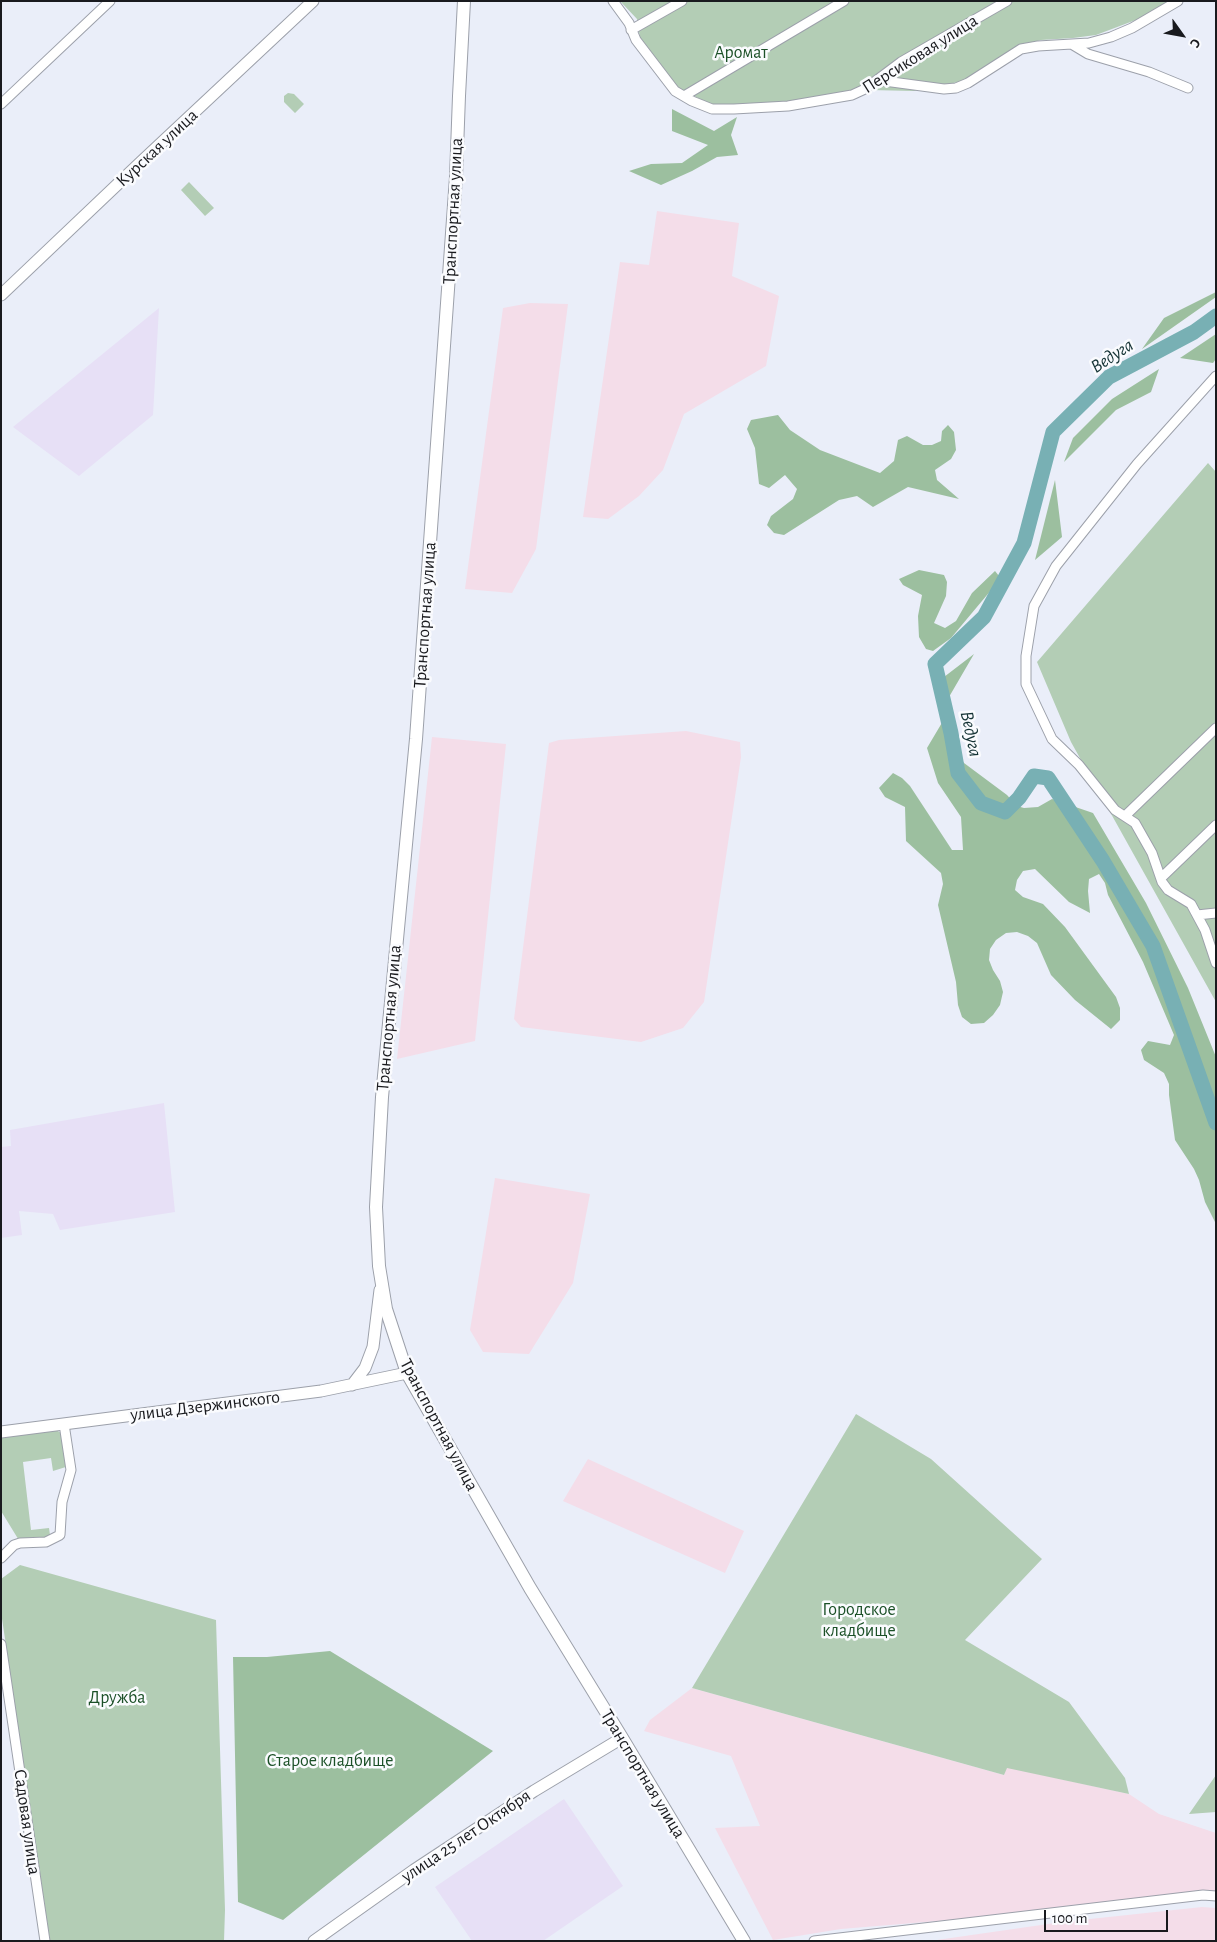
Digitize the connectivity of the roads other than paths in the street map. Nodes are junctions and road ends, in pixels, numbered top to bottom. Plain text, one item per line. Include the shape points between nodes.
1 (110, 1) edge
2 (313, 1) edge
3 (464, 1) edge
4 (613, 1) edge
5 (682, 1) edge
6 (844, 1) edge
7 (1007, 1) edge
8 (1178, 1) edge
9 (632, 30) junction
10 (1073, 45) junction
11 (877, 80) junction
12 (1188, 88) dead end
13 (684, 96) junction
14 (1, 104) edge
15 (1, 295) edge
16 (1216, 376) edge
17 (1216, 728) edge
18 (1125, 816) junction
19 (1216, 825) edge
20 (1161, 878) junction
21 (1197, 914) junction
22 (1216, 914) edge
23 (1216, 963) edge
24 (381, 1278) junction
25 (407, 1373) junction
26 (352, 1384) junction
27 (64, 1424) junction
28 (1, 1432) edge
29 (2, 1556) edge
30 (1, 1644) edge
31 (622, 1738) junction
32 (1216, 1896) edge
33 (45, 1941) edge
34 (314, 1941) edge
35 (744, 1941) edge
36 (814, 1941) edge

1 - 14 street
2 - 15 street, Курская улица
3 - 24 main road, Транспортная улица via 456,176 416,739 382,1097 376,1207
4 - 9 street, Персиковая улица
5 - 9 street
6 - 13 street
7 - 11 street, Персиковая улица via 901,62
8 - 10 street via 1112,37
9 - 13 street, Персиковая улица via 674,91
10 - 11 street via 1021,49 956,88 944,90
10 - 12 street via 1088,54 1149,72
11 - 13 street, Персиковая улица via 852,95 780,107 712,109
16 - 18 street via 1137,464 1056,566 1034,606 1026,656 1026,684 1052,739 1079,765 1115,810
17 - 18 street
18 - 20 street via 1144,836
19 - 20 street
20 - 21 street via 1168,890 1191,904
21 - 22 street
21 - 23 street
24 - 25 main road, Транспортная улица via 386,1309
24 - 26 street via 373,1347 365,1368
25 - 26 street, улица Дзержинского
25 - 31 main road, Транспортная улица via 530,1588
26 - 27 street, улица Дзержинского
27 - 28 street, улица Дзержинского
27 - 29 street via 71,1470 62,1502 60,1535 46,1542 14,1545
30 - 33 street, Садовая улица
31 - 34 street, улица 25 лет Октября via 414,1870
31 - 35 main road, Транспортная улица
32 - 36 street

